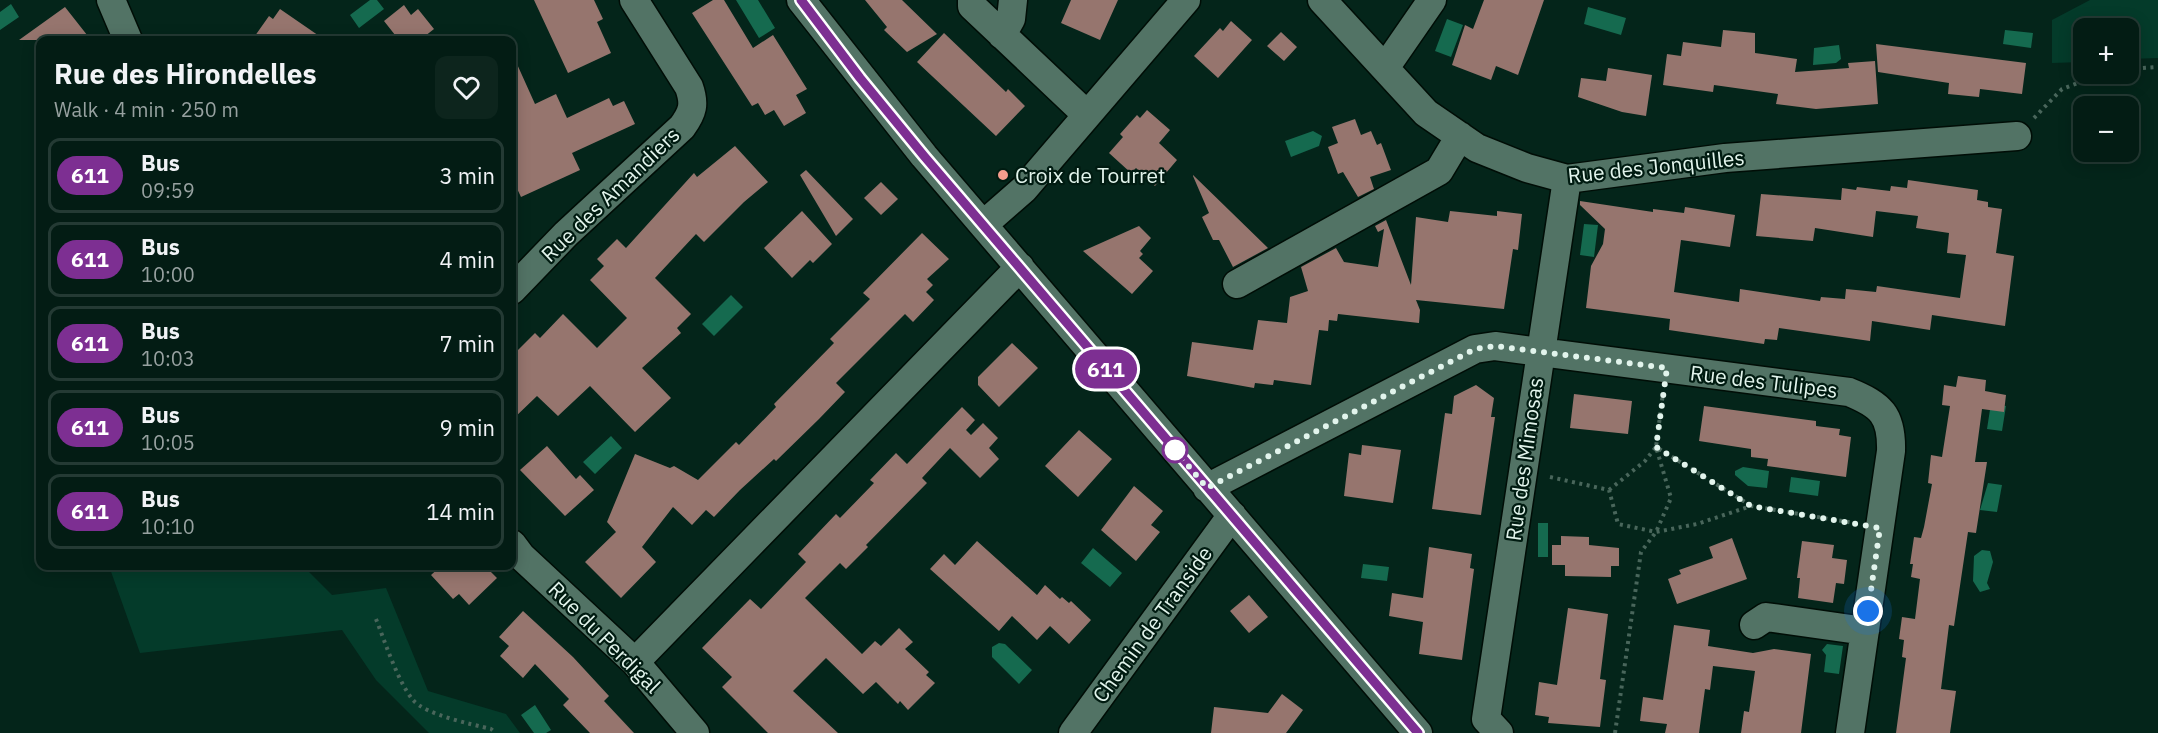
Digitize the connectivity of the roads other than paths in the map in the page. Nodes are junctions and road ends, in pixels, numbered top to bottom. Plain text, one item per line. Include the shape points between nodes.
1 (111, 0) edge
2 (634, 0) edge
3 (801, 0) edge
4 (972, 0) edge
5 (1013, 0) edge
6 (1186, 0) edge
7 (1323, 0) edge
8 (1432, 0) edge
9 (1002, 35) junction
10 (126, 36) edge
11 (1385, 68) junction
12 (1086, 114) junction
13 (1460, 136) junction
14 (2017, 136) road end
15 (1567, 179) junction
16 (984, 224) junction
17 (1020, 267) junction
18 (1237, 284) dead end
19 (516, 286) edge
20 (1539, 352) junction
21 (1207, 488) junction
22 (1232, 515) junction
23 (516, 549) edge
24 (1754, 625) dead end
25 (1865, 632) junction
26 (635, 662) junction
27 (695, 733) edge
28 (1073, 733) edge
29 (1418, 733) edge
30 (1499, 733) edge
31 (1850, 733) edge

1 - 10 street
2 - 19 street, Rue des Amandiers via 689,87 693,109 682,127 574,225
3 - 16 street via 860,78
4 - 9 street via 972,6
5 - 9 street via 1011,19
6 - 12 street
7 - 11 street, Rue des Jonquilles
8 - 11 street
9 - 12 street
11 - 13 street, Rue des Jonquilles via 1426,112
12 - 16 street via 1024,189
13 - 15 street, Rue des Jonquilles via 1477,148
13 - 18 street via 1439,171
14 - 15 street, Rue des Jonquilles via 1725,158
15 - 20 street, Rue des Mimosas
16 - 17 street
17 - 21 street
17 - 26 street
20 - 21 street, Rue des Tulipes via 1495,346 1475,349
20 - 25 street, Rue des Tulipes via 1849,392 1868,399 1883,411 1892,430
20 - 30 street, Rue des Mimosas via 1486,719
21 - 22 street
22 - 28 street, Chemin de Transide
22 - 29 street
23 - 26 street, Rue du Perdigal
24 - 25 street via 1766,617
25 - 31 street
26 - 27 street, Rue du Perdigal

